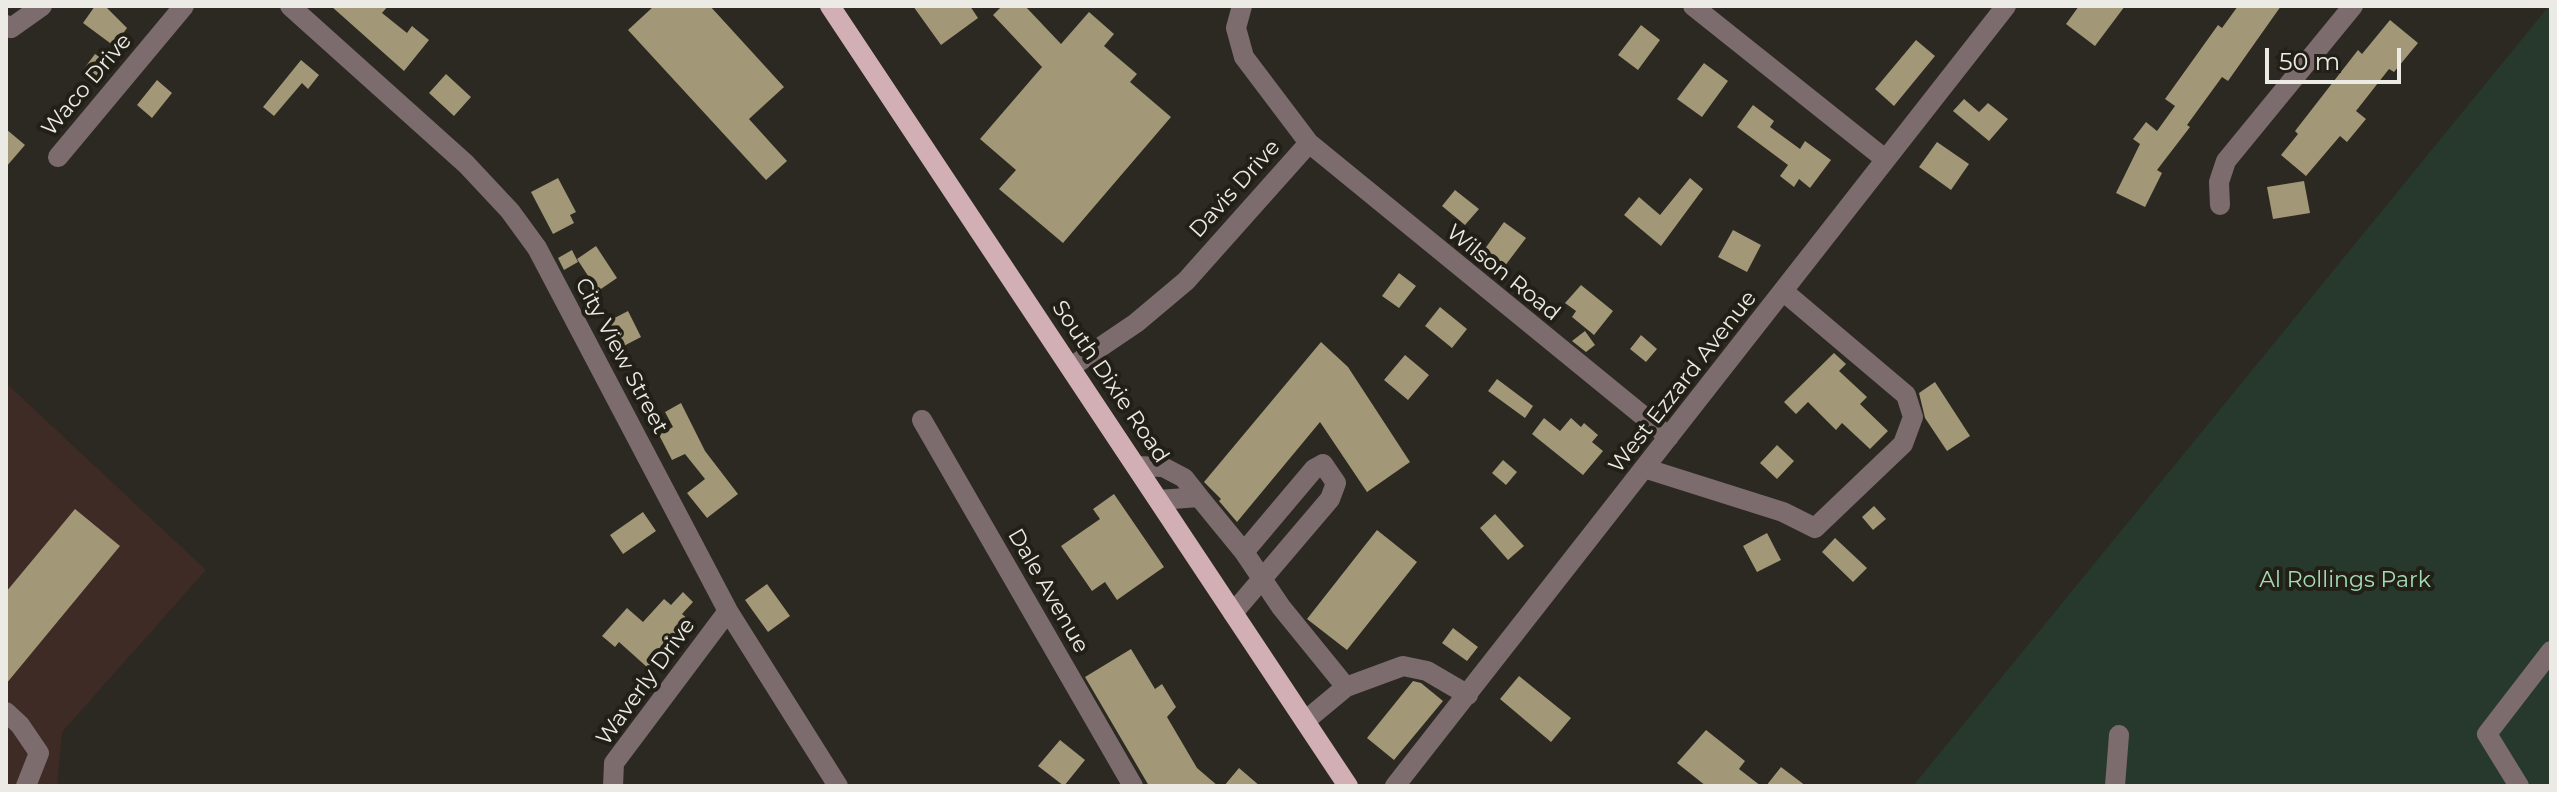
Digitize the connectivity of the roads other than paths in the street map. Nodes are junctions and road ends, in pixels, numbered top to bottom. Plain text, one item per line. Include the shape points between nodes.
1 (42, 6) edge
2 (184, 6) edge
3 (290, 6) edge
4 (830, 6) edge
5 (1242, 6) edge
6 (1693, 6) edge
7 (2006, 6) edge
8 (2353, 6) edge
9 (6, 25) edge
10 (1309, 143) junction
11 (58, 157) dead end
12 (1885, 159) junction
13 (2220, 205) dead end
14 (1783, 291) junction
15 (1071, 367) junction
16 (922, 420) dead end
17 (1669, 437) junction
18 (1136, 466) junction
19 (1647, 469) junction
20 (1199, 497) junction
21 (1159, 500) junction
22 (1244, 552) junction
23 (1262, 579) junction
24 (728, 611) junction
25 (1233, 613) junction
26 (2551, 651) edge
27 (1346, 687) junction
28 (1468, 695) junction
29 (6, 712) edge
30 (1305, 721) junction
31 (2119, 735) dead end
32 (26, 786) edge
33 (613, 786) edge
34 (838, 786) edge
35 (1133, 786) edge
36 (1348, 786) edge
37 (1395, 786) edge
38 (2115, 786) edge
39 (2519, 786) edge

1 - 9 street via 11,28
2 - 11 street, Waco Drive
3 - 24 street, City View Street via 466,164 537,248
4 - 15 main road, South Dixie Road
5 - 10 street, Davis Drive via 1236,28 1244,57
6 - 12 street
7 - 12 street, West Ezzard Avenue
8 - 13 street via 2226,161 2219,182
10 - 15 street, Davis Drive via 1186,281
10 - 17 street, Wilson Road
12 - 14 street, West Ezzard Avenue
14 - 17 street, West Ezzard Avenue
14 - 19 street via 1906,395 1913,417 1903,444 1815,528 1783,512
15 - 18 main road, South Dixie Road
16 - 35 street, Dale Avenue
17 - 19 street, West Ezzard Avenue
18 - 20 street via 1163,467 1184,478
18 - 21 main road, South Dixie Road
19 - 28 street, West Ezzard Avenue
20 - 21 street
20 - 22 street
21 - 25 main road, South Dixie Road
22 - 23 street
22 - 23 street via 1323,464 1336,483 1330,499
23 - 25 street
23 - 27 street
24 - 33 street, Waverly Drive via 614,763
24 - 34 street, City View Street
25 - 30 main road, South Dixie Road
26 - 39 street via 2487,734
27 - 28 street via 1403,666 1427,671
27 - 30 street
28 - 37 street, West Ezzard Avenue
29 - 32 street via 39,753
30 - 36 main road, South Dixie Road
31 - 38 street

